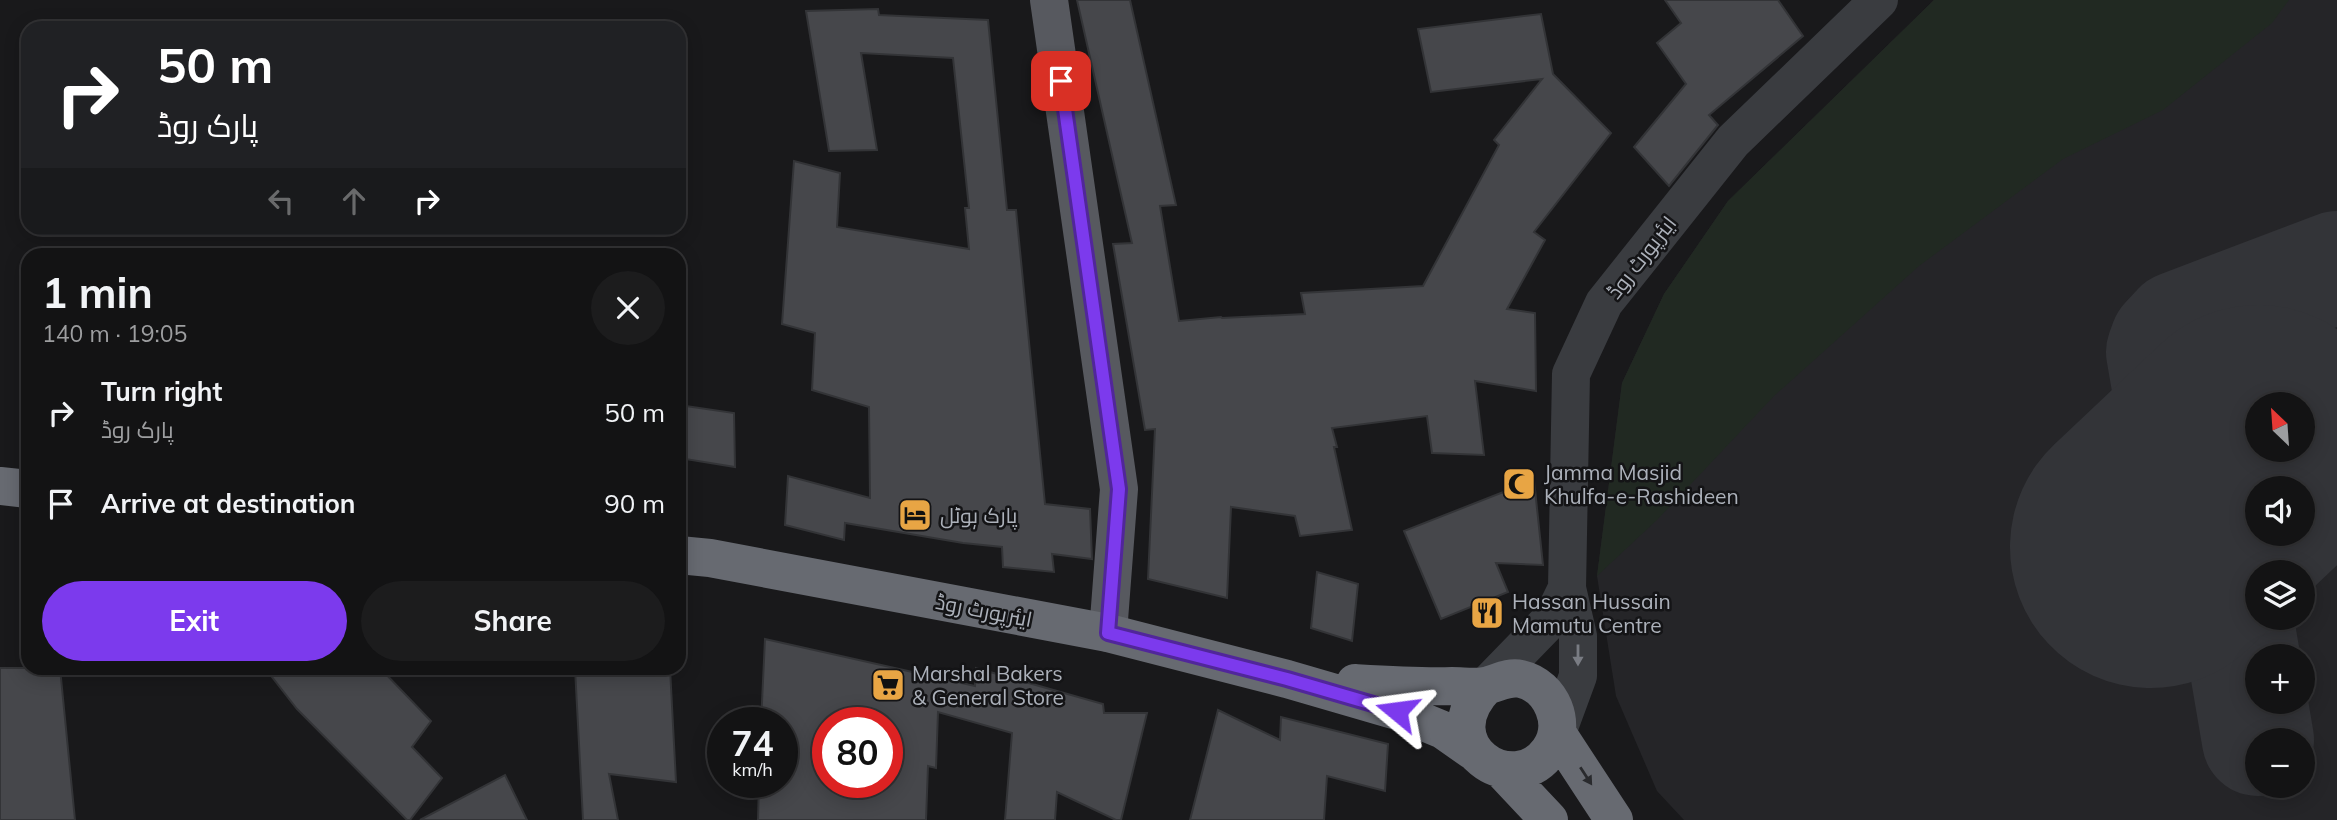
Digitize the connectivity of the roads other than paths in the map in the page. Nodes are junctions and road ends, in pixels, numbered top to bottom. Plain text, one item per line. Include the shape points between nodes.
1 (1049, 0) edge
2 (1879, 0) edge
3 (0, 486) edge
4 (21, 488) edge
5 (686, 556) edge
6 (1567, 588) junction
7 (1108, 633) junction
8 (1287, 679) junction
9 (1486, 686) junction
10 (1557, 733) junction
11 (1488, 760) junction
12 (1549, 820) edge
13 (1614, 820) edge

1 - 7 main road via 1119,489
2 - 6 street, ایئرپورٹ روڈ via 1732,141 1604,303 1571,374
3 - 4 highway
5 - 7 highway, ایئرپورٹ روڈ
6 - 9 street, ایئرپورٹ روڈ via 1553,617
6 -> 10 street, ایئرپورٹ روڈ via 1578,636 1578,676
7 - 8 highway, ایئرپورٹ روڈ
8 - 9 highway, ایئرپورٹ روڈ
8 - 11 highway, ایئرپورٹ روڈ via 1397,711 1443,730
9 - 10 highway via 1503,679 1521,679 1538,687 1550,699
9 - 11 highway via 1473,699 1466,716 1466,734
10 - 11 highway via 1550,751 1521,770
10 -> 13 highway
11 - 12 highway, ایئرپورٹ روڈ

